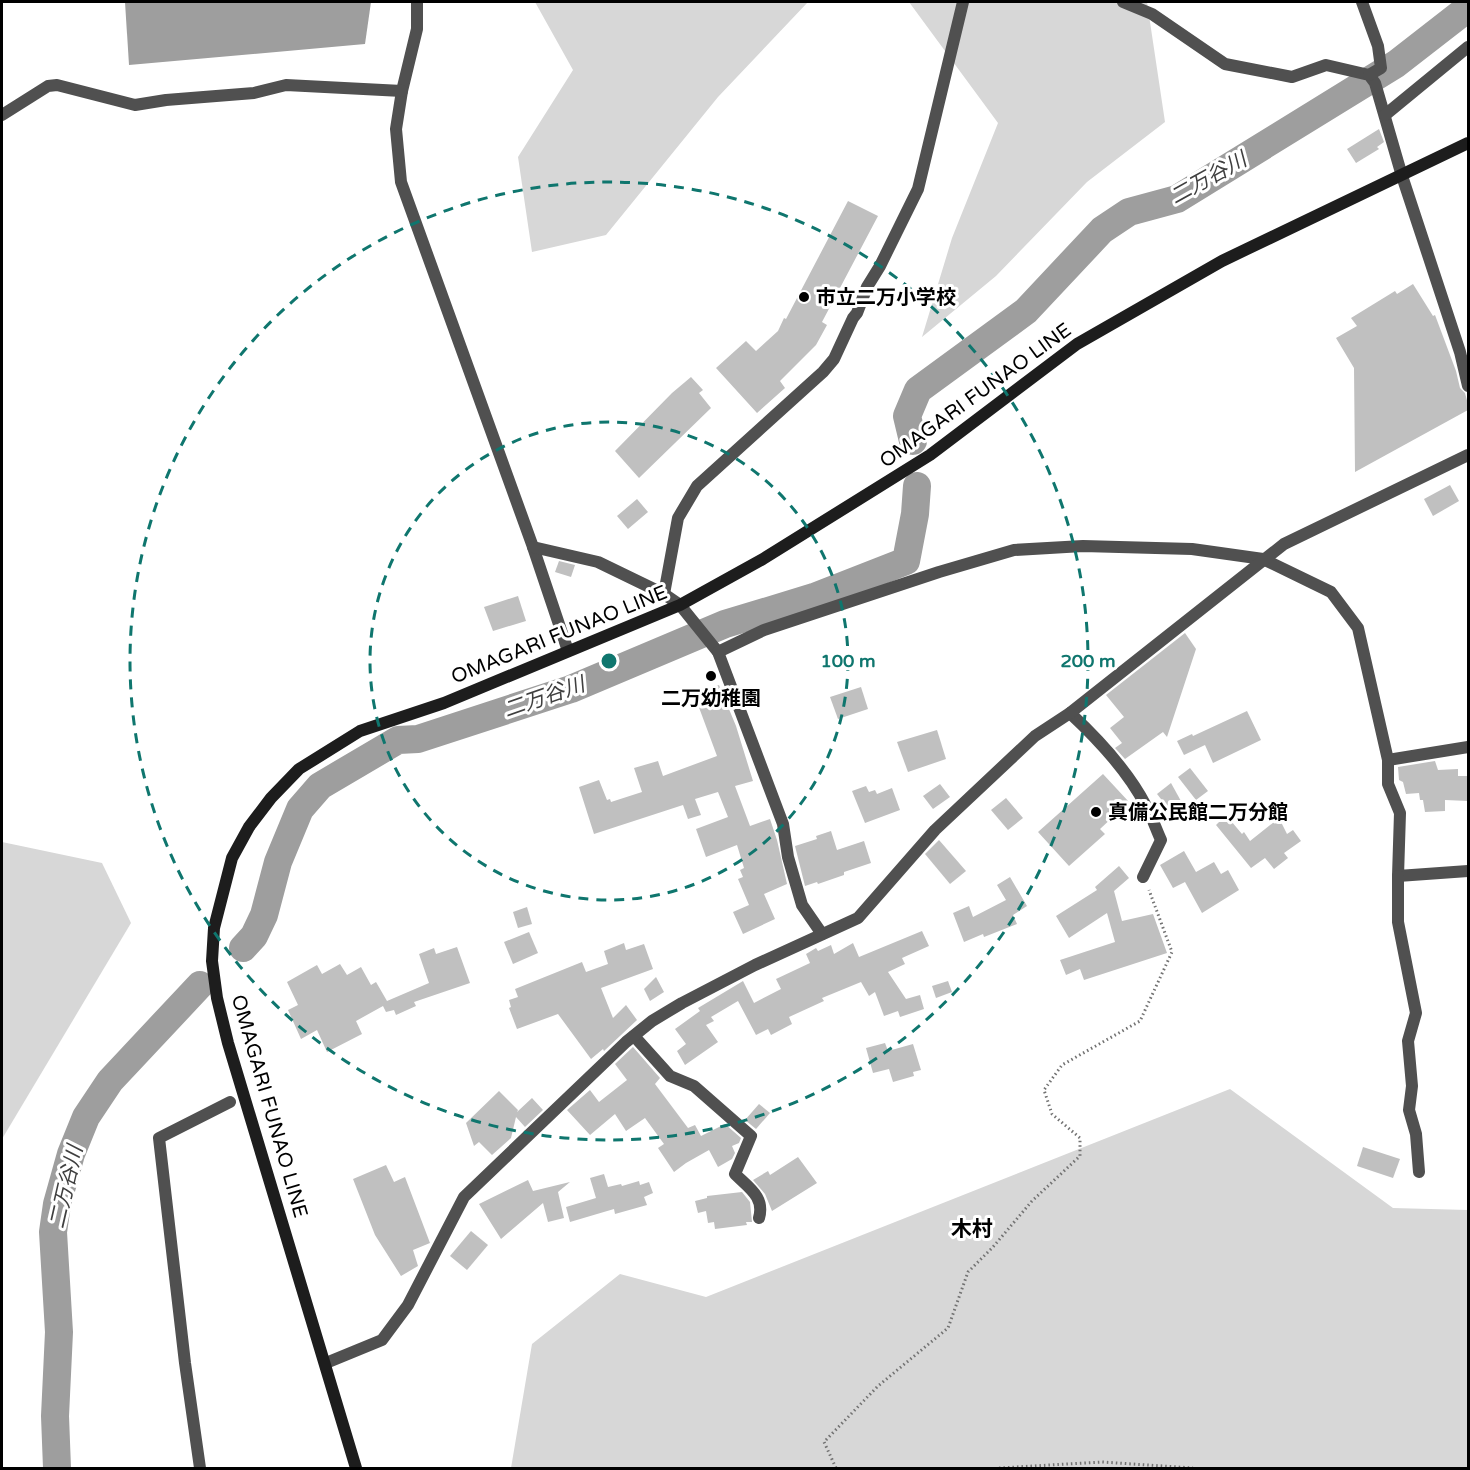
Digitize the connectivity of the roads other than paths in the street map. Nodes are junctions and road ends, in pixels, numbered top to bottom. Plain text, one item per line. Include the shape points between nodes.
1 (417, 2) edge
2 (963, 2) edge
3 (1124, 2) edge
4 (1362, 2) edge
5 (1468, 47) edge
6 (1369, 75) junction
7 (402, 91) junction
8 (2, 115) edge
9 (1385, 115) junction
10 (1468, 143) edge
11 (1402, 176) junction
12 (1468, 386) edge
13 (1468, 455) edge
14 (533, 547) junction
15 (1263, 559) junction
16 (664, 594) junction
17 (680, 605) junction
18 (568, 651) junction
19 (718, 652) junction
20 (1070, 712) junction
21 (1468, 747) edge
22 (1388, 760) junction
23 (1468, 871) edge
24 (1398, 876) junction
25 (1143, 877) road end
26 (822, 934) junction
27 (634, 1036) junction
28 (230, 1102) dead end
29 (1419, 1172) dead end
30 (759, 1218) dead end
31 (326, 1363) junction
32 (200, 1468) edge
33 (356, 1468) edge

1 - 7 street via 417,29
2 - 16 street via 918,189 834,359 697,486 678,518
3 - 6 street via 1152,14 1225,64 1292,77 1326,65
4 - 6 street via 1378,46 1381,68
5 - 9 street
6 - 9 street
7 - 8 street via 286,85 254,93 135,105 57,85 48,86
7 - 14 street via 396,129 401,182
9 - 11 street
10 - 11 main road, OMAGARI FUNAO LINE
11 - 12 street
11 - 17 main road, OMAGARI FUNAO LINE via 1222,261 1077,344 930,455 763,559
13 - 15 street via 1291,540
14 - 16 street via 598,562
14 - 18 street
15 - 19 street via 1192,549 1083,546 1014,550 775,626
15 - 20 street
15 - 22 street via 1331,592 1358,628
16 - 17 street
17 - 18 main road, OMAGARI FUNAO LINE
17 - 19 street
18 - 31 main road, OMAGARI FUNAO LINE via 444,702 360,731 329,750 299,769 271,798 232,858 214,928 212,961 217,999
19 - 26 street via 783,824 802,905
20 - 25 street via 1125,773 1146,806 1161,840
20 - 26 street via 1035,736 935,830 858,918
21 - 22 street
22 - 24 street via 1388,784 1400,813
23 - 24 street
24 - 29 street via 1398,922 1416,1013 1408,1041 1412,1086 1409,1110 1416,1134
26 - 27 street via 682,1003
27 - 30 street via 670,1076 694,1086 751,1136 735,1174 756,1194 762,1208
27 - 31 street via 465,1197 408,1305 382,1340
28 - 32 street via 159,1138
31 - 33 main road, OMAGARI FUNAO LINE

